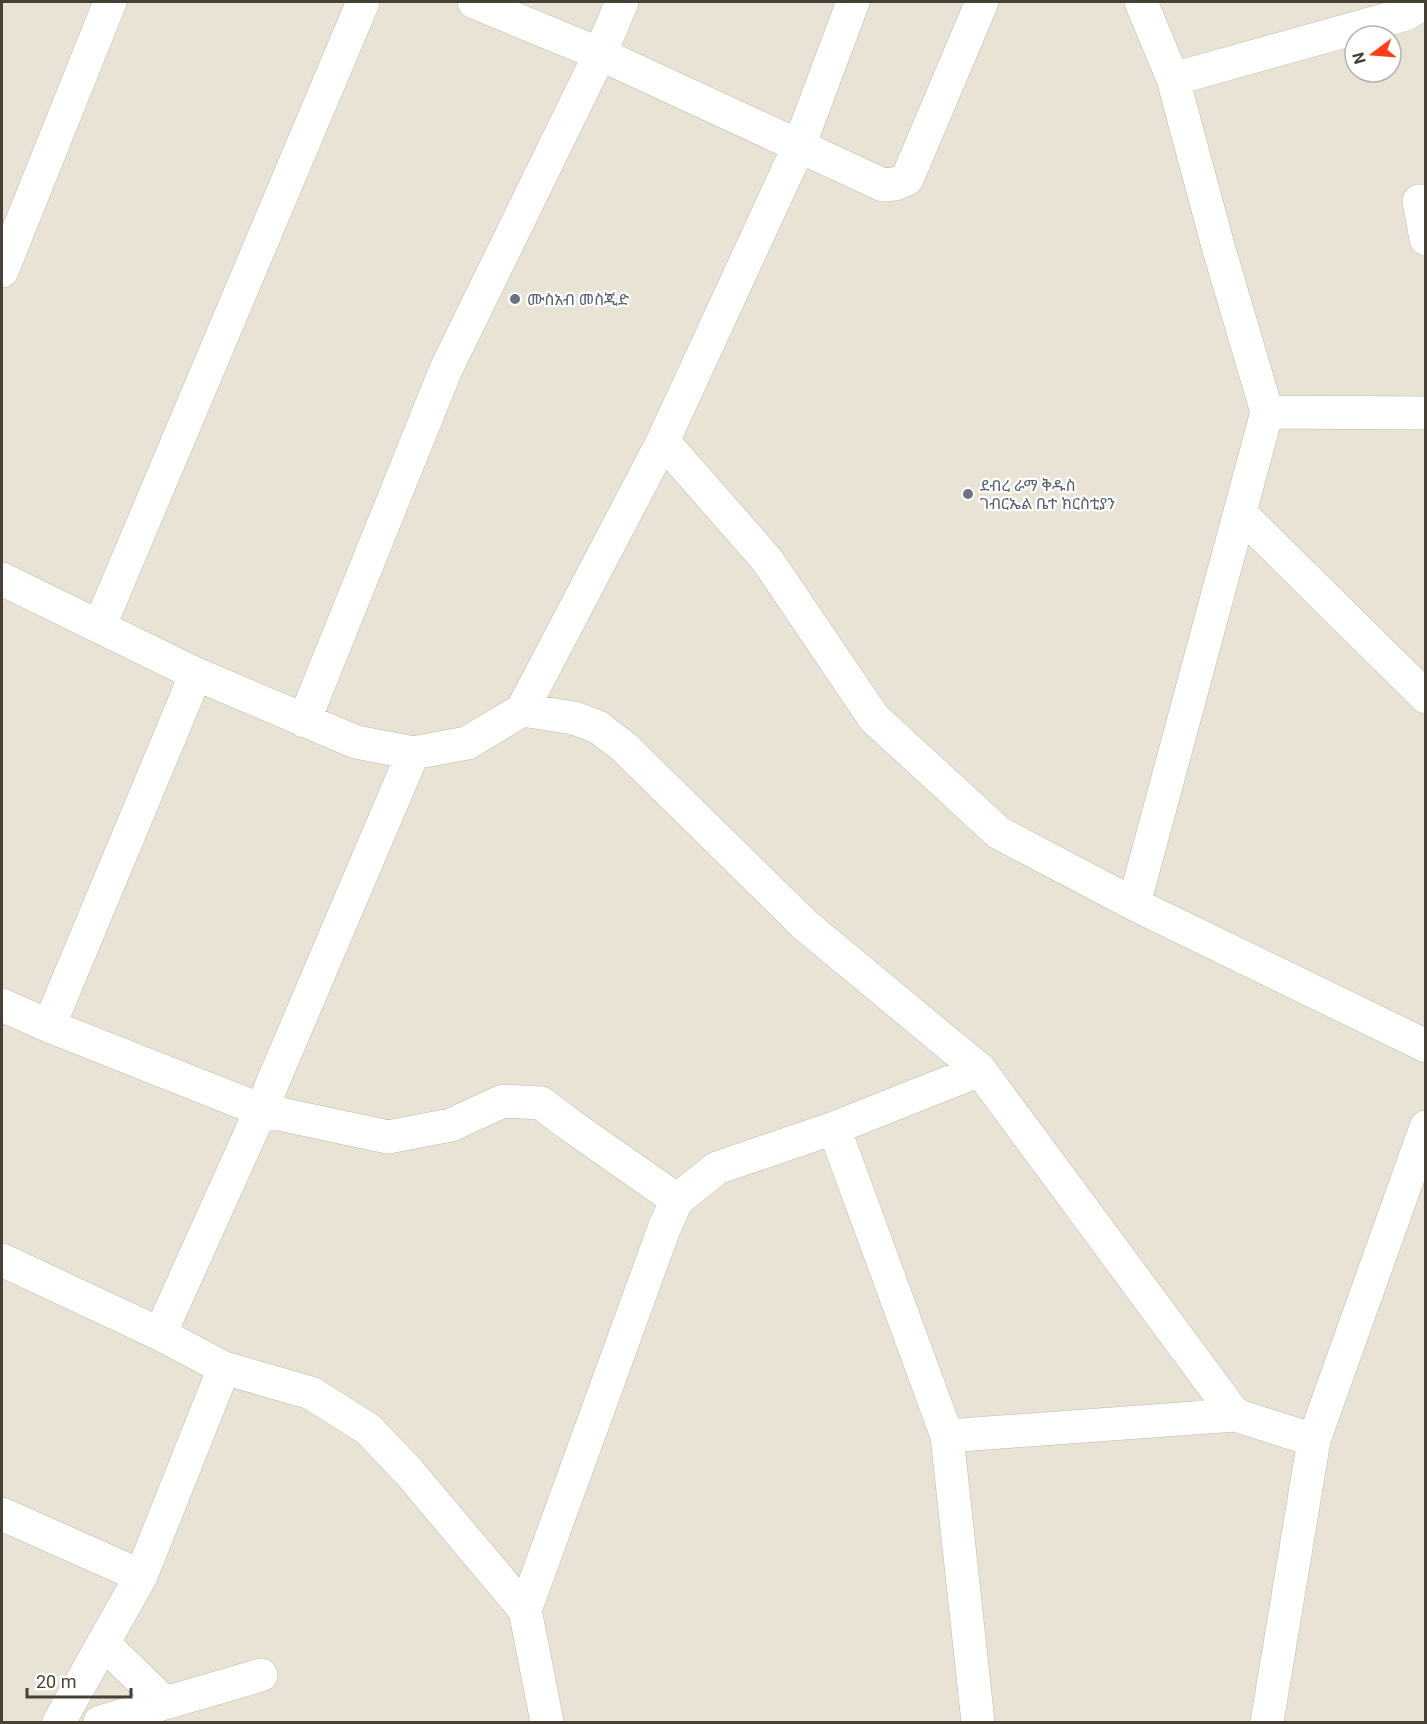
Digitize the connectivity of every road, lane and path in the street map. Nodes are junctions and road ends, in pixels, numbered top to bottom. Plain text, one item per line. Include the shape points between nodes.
1 (110, 2) edge
2 (363, 2) edge
3 (474, 2) edge
4 (622, 2) edge
5 (853, 2) edge
6 (982, 2) edge
7 (1142, 2) edge
8 (1425, 2) edge
9 (600, 54) junction
10 (1173, 79) junction
11 (799, 146) junction
12 (1419, 201) dead end
13 (1425, 239) edge
14 (2, 271) edge
15 (1267, 412) junction
16 (1425, 413) edge
17 (663, 441) junction
18 (1240, 513) junction
19 (2, 579) edge
20 (100, 625) junction
21 (196, 674) junction
22 (1425, 697) edge
23 (522, 710) junction
24 (304, 721) junction
25 (413, 753) junction
26 (1134, 904) junction
27 (2, 1005) edge
28 (49, 1026) junction
29 (1425, 1046) edge
30 (980, 1070) junction
31 (261, 1110) junction
32 (1425, 1127) edge
33 (834, 1128) junction
34 (677, 1200) junction
35 (2, 1260) edge
36 (160, 1334) junction
37 (224, 1368) junction
38 (1235, 1415) junction
39 (947, 1436) junction
40 (1314, 1440) junction
41 (2, 1514) edge
42 (141, 1576) junction
43 (525, 1610) junction
44 (103, 1643) junction
45 (261, 1675) dead end
46 (165, 1703) junction
47 (59, 1722) edge
48 (100, 1722) edge
49 (547, 1722) edge
50 (978, 1722) edge
51 (1267, 1722) edge

1 - 14 street
2 - 20 street
3 - 9 street
4 - 9 street
5 - 11 street
6 - 11 street via 907,179 883,185
7 - 10 street
8 - 10 street via 1406,14
9 - 11 street
9 - 24 street via 446,369
10 - 15 street
11 - 17 street
12 - 13 street
15 - 16 street
15 - 18 street
17 - 23 street
17 - 26 street via 767,560 874,718 999,833
18 - 22 street
18 - 26 street
19 - 20 street
20 - 21 street
21 - 24 street
21 - 28 street
23 - 25 street via 467,743
23 - 30 street via 574,718 598,727 805,925
24 - 25 street via 356,742
25 - 31 street
26 - 29 street
27 - 28 street
28 - 31 street
30 - 33 street
30 - 38 street
31 - 34 street via 388,1137 451,1125 504,1101 540,1103
31 - 36 street
32 - 40 street
33 - 34 street via 717,1168
33 - 39 street
34 - 43 street
35 - 36 street
36 - 37 street
37 - 42 street
37 - 43 street via 311,1393 368,1429
38 - 39 street
38 - 40 street
39 - 50 street
40 - 51 street
41 - 42 street
42 - 44 street
43 - 49 street
44 - 46 street
44 - 47 street
45 - 46 street
46 - 48 street

